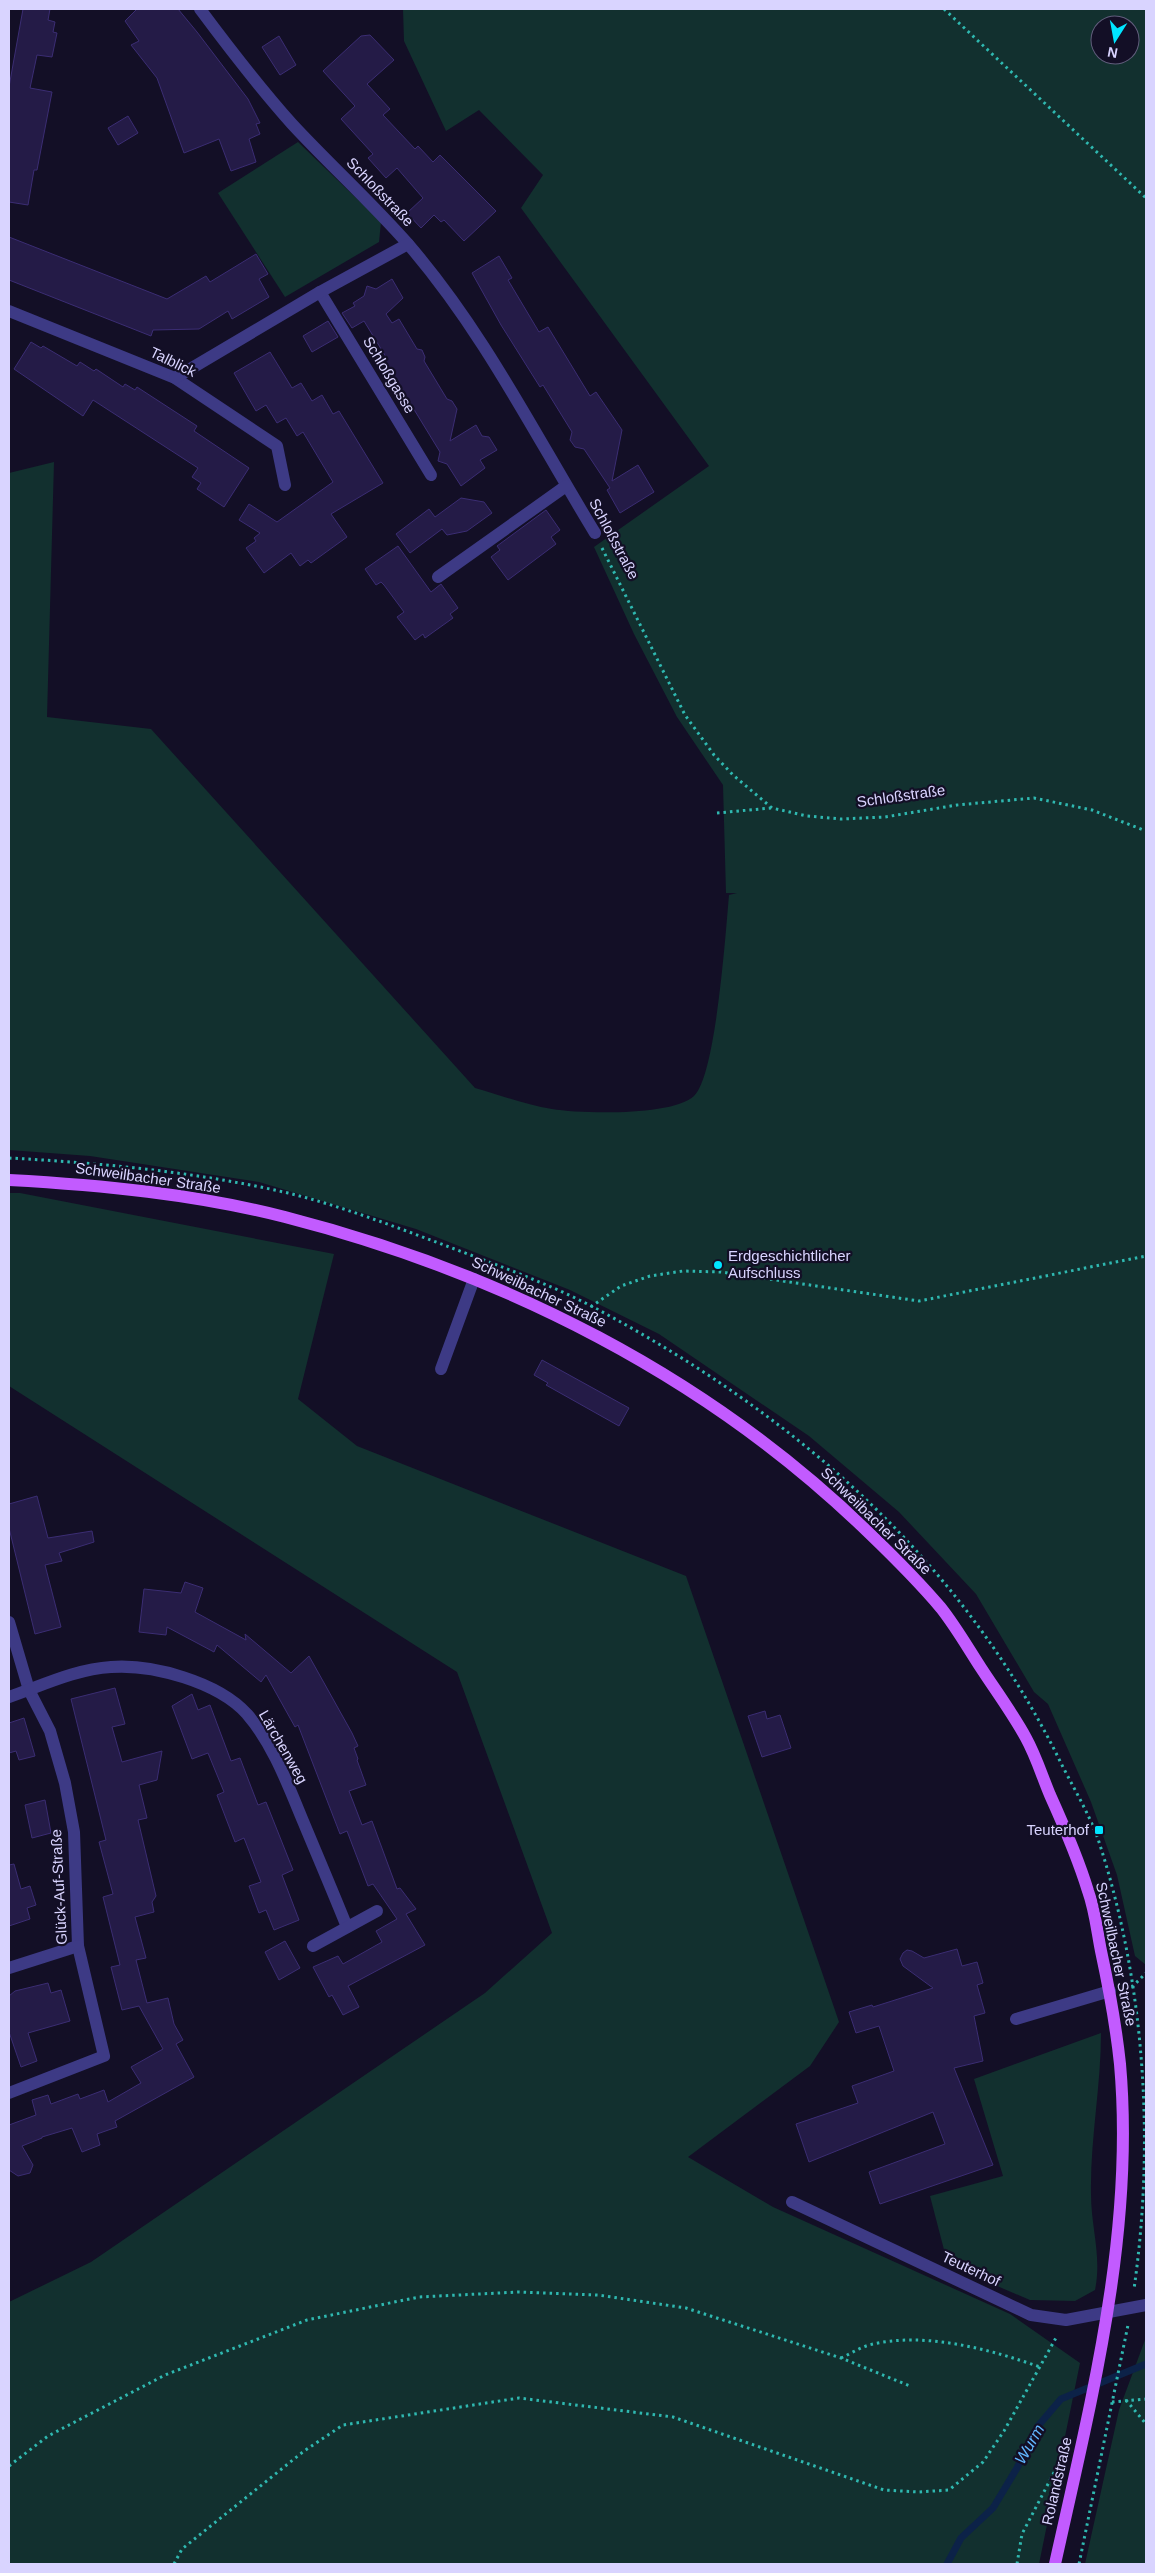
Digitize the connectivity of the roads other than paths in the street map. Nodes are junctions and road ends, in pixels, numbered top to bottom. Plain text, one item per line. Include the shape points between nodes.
1 (200, 9) edge
2 (408, 244) junction
3 (320, 292) junction
4 (9, 312) edge
5 (175, 378) junction
6 (431, 474) dead end
7 (284, 485) dead end
8 (566, 486) junction
9 (594, 533) road end
10 (438, 576) dead end
11 (9, 1180) edge
12 (474, 1279) junction
13 (441, 1369) dead end
14 (9, 1622) edge
15 (29, 1690) junction
16 (9, 1696) edge
17 (377, 1912) dead end
18 (348, 1926) junction
19 (78, 1946) junction
20 (313, 1946) dead end
21 (9, 1968) edge
22 (1110, 1991) junction
23 (1016, 2019) dead end
24 (9, 2093) edge
25 (792, 2202) dead end
26 (1146, 2305) edge
27 (1108, 2311) junction
28 (1090, 2406) joint
29 (1055, 2564) edge

1 - 2 street, Schloßstraße via 292,124
2 - 3 street
2 - 8 street, Schloßstraße via 496,364 534,425
3 - 5 street
3 - 6 street, Schloßgasse
4 - 5 street, Talblick
5 - 7 street, Talblick via 276,446
8 - 9 street, Schloßstraße
8 - 10 street
11 - 12 main road, Schweilbacher Straße via 91,1184 283,1216 379,1245
12 - 13 street
12 - 22 main road, Schweilbacher Straße via 581,1326 741,1423 830,1495 942,1610 1026,1737 1090,1896
14 - 15 street, Glück-Auf-Straße
15 - 16 street, Lärchenweg
15 - 18 street, Lärchenweg via 110,1667 153,1669 224,1695 247,1714 283,1772
15 - 19 street, Glück-Auf-Straße via 50,1731 65,1783 74,1832
17 - 18 street
18 - 20 street
19 - 21 street
19 - 24 street, Glück-Auf-Straße via 104,2056
22 - 23 street
22 - 27 main road, Schweilbacher Straße via 1120,2064 1122,2124
25 - 27 street, Teuterhof via 1031,2315 1066,2320
26 - 27 street, Teuterhof
27 - 28 main road, Schweilbacher Straße
28 - 29 main road, Rolandstraße

